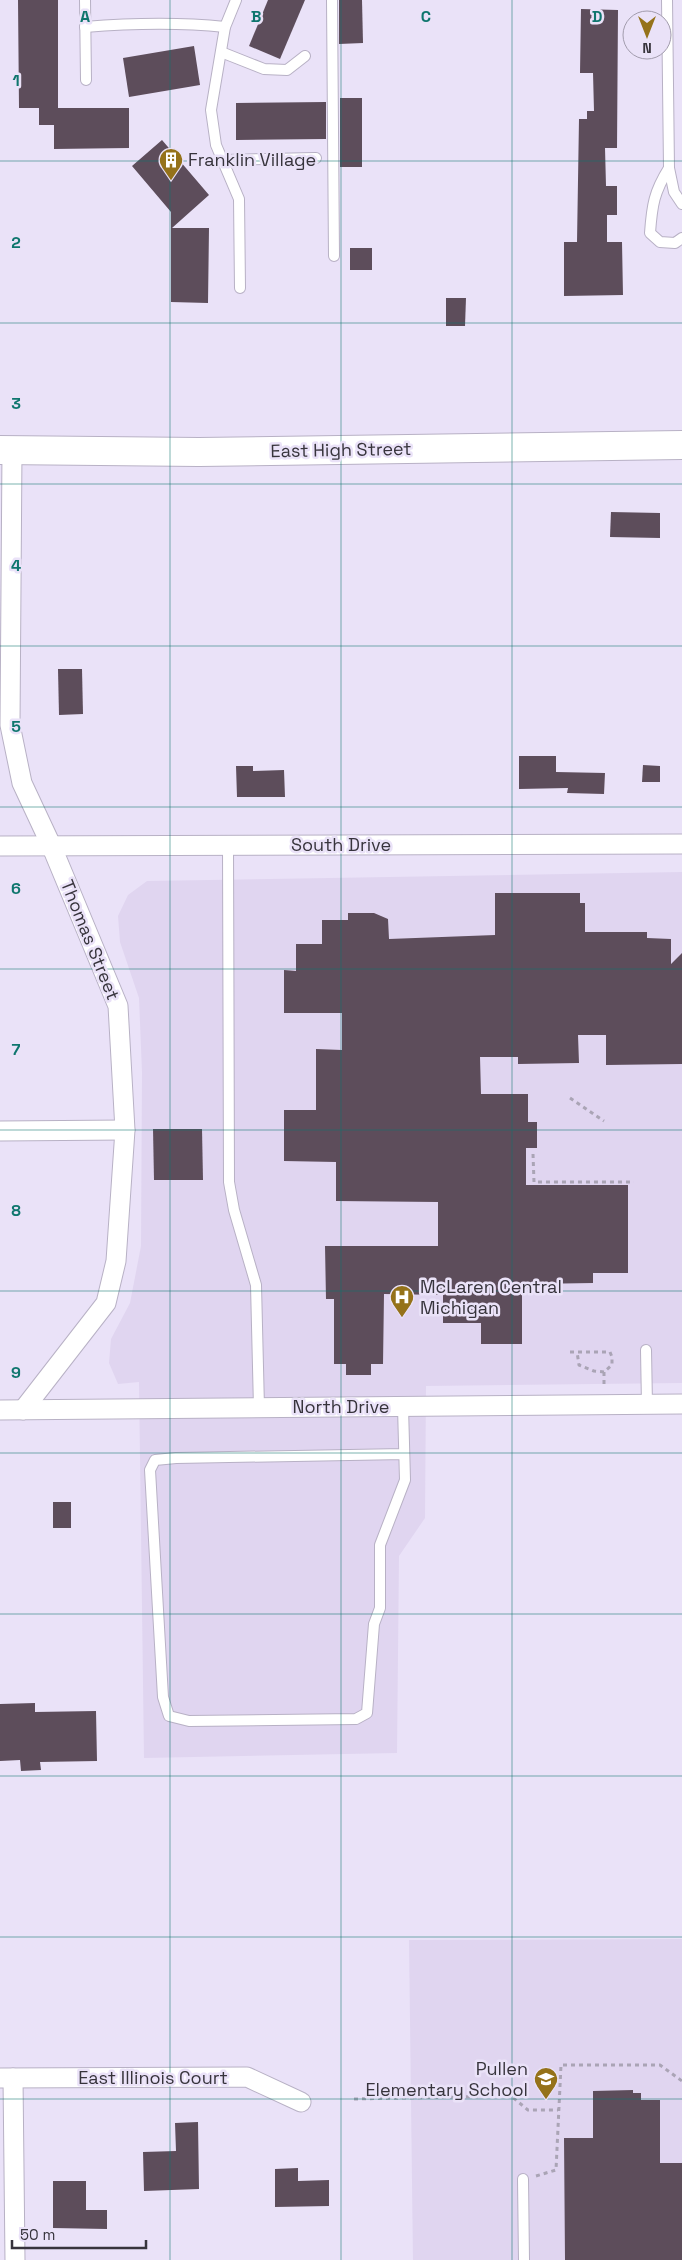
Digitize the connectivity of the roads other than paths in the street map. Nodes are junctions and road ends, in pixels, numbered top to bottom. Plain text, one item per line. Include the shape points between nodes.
1 (85, 0) edge
2 (236, 0) edge
3 (332, 0) edge
4 (667, 0) edge
5 (85, 27) junction
6 (225, 27) junction
7 (221, 52) junction
8 (305, 56) dead end
9 (86, 80) dead end
10 (316, 158) dead end
11 (222, 160) junction
12 (669, 168) junction
13 (682, 204) edge
14 (682, 238) edge
15 (334, 256) dead end
16 (240, 288) dead end
17 (682, 445) edge
18 (6, 450) edge
19 (682, 844) edge
20 (51, 845) junction
21 (228, 845) junction
22 (0, 846) edge
23 (125, 1130) junction
24 (0, 1131) edge
25 (646, 1350) dead end
26 (682, 1404) edge
27 (647, 1405) junction
28 (403, 1407) junction
29 (259, 1408) junction
30 (0, 1410) edge
31 (23, 1410) junction
32 (404, 1454) junction
33 (6, 2078) edge
34 (301, 2102) dead end
35 (524, 2179) road end
36 (14, 2260) edge
37 (524, 2260) edge

1 - 5 lane
2 - 6 lane
3 - 15 lane
4 - 12 lane
5 - 6 lane via 182,22
5 - 9 lane
6 - 7 lane
7 - 8 lane via 264,70 287,70
7 - 11 lane via 211,110 216,145
10 - 11 lane
11 - 16 lane via 239,199
12 - 13 lane via 674,192
12 - 14 lane via 654,196 650,233 660,242 675,243
17 - 18 street, East High Street via 199,452
18 - 20 street, Thomas Street via 10,725 22,783
19 - 21 street, South Drive
20 - 21 street, South Drive
20 - 22 street, South Drive
20 - 23 street, Thomas Street via 118,1006
21 - 29 lane via 229,1182 256,1285
23 - 24 street
23 - 31 street, Thomas Street via 116,1261 106,1303
25 - 27 lane
26 - 27 street, North Drive
27 - 28 street, North Drive
28 - 29 street, North Drive
28 - 32 lane
29 - 31 street, North Drive
30 - 31 street, North Drive
32 - 32 lane via 405,1480 380,1545 380,1608 374,1624 368,1713 356,1719 188,1721 169,1716 163,1697 150,1470 155,1460
33 - 34 street, East Illinois Court via 247,2077
33 - 36 street
35 - 37 lane

